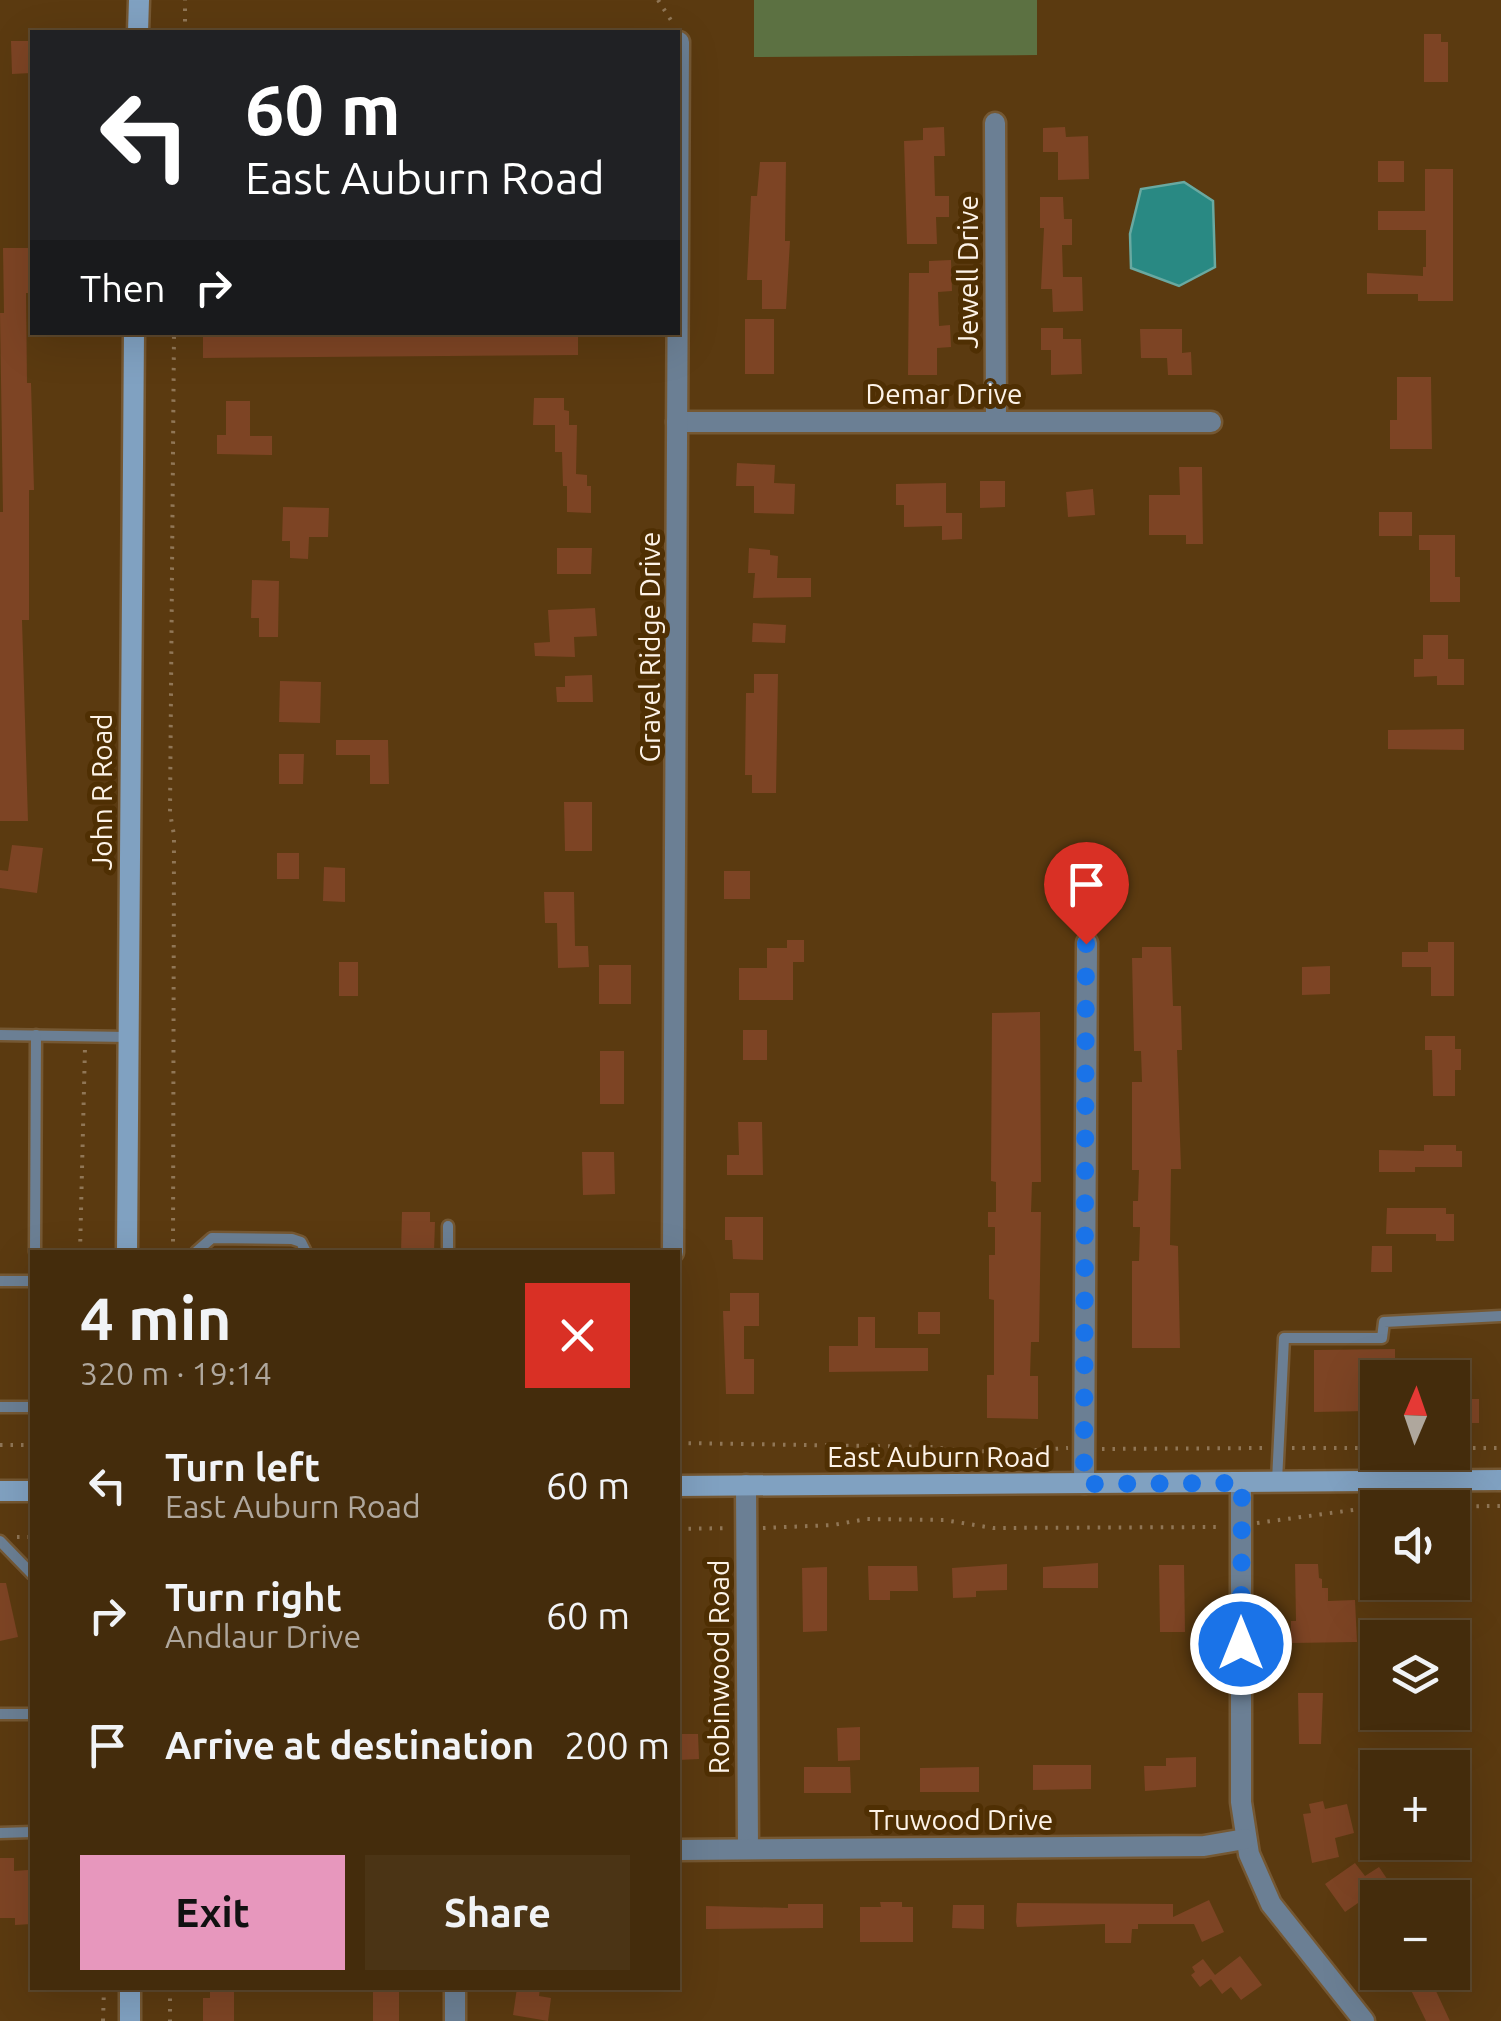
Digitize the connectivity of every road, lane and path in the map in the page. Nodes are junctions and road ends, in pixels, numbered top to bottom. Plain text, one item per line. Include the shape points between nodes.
1 (139, 0) edge
2 (186, 0) edge
3 (658, 0) edge
4 (138, 30) edge
5 (185, 30) edge
6 (675, 30) edge
7 (995, 123) dead end
8 (134, 335) edge
9 (174, 335) edge
10 (678, 335) edge
11 (996, 421) junction
12 (677, 422) junction
13 (1211, 422) dead end
14 (1086, 944) dead end
15 (0, 1036) edge
16 (36, 1036) junction
17 (128, 1037) junction
18 (84, 1046) dead end
19 (448, 1226) dead end
20 (35, 1250) edge
21 (80, 1250) edge
22 (127, 1250) edge
23 (173, 1250) edge
24 (198, 1250) edge
25 (305, 1250) edge
26 (448, 1250) edge
27 (673, 1250) edge
28 (0, 1281) edge
29 (30, 1281) edge
30 (1501, 1316) edge
31 (0, 1407) edge
32 (30, 1407) edge
33 (680, 1442) edge
34 (0, 1445) edge
35 (30, 1445) edge
36 (1069, 1448) dead end
37 (1277, 1448) junction
38 (1360, 1448) edge
39 (1470, 1448) edge
40 (1501, 1448) edge
41 (1099, 1449) dead end
42 (1377, 1470) edge
43 (1501, 1480) edge
44 (1277, 1482) junction
45 (1377, 1482) junction
46 (1242, 1483) junction
47 (1084, 1484) junction
48 (746, 1485) junction
49 (680, 1486) edge
50 (0, 1492) edge
51 (30, 1492) edge
52 (1501, 1506) edge
53 (1258, 1523) dead end
54 (1226, 1527) dead end
55 (730, 1528) dead end
56 (762, 1528) dead end
57 (680, 1529) edge
58 (0, 1541) edge
59 (30, 1572) edge
60 (0, 1714) edge
61 (30, 1714) edge
62 (30, 1832) edge
63 (0, 1833) edge
64 (1245, 1838) junction
65 (748, 1849) junction
66 (680, 1850) edge
67 (104, 1990) edge
68 (130, 1990) edge
69 (170, 1990) edge
70 (455, 1990) edge
71 (104, 2021) edge
72 (130, 2021) edge
73 (170, 2021) edge
74 (455, 2021) edge
75 (1364, 2021) edge

1 - 4 main road
2 - 5 path
3 - 6 path
7 - 11 street, Jewell Drive
8 - 17 main road, John R Road
9 - 23 path
10 - 12 street, Gravel Ridge Drive
11 - 12 street, Demar Drive
11 - 13 street, Demar Drive
12 - 27 street, Gravel Ridge Drive
14 - 47 street
15 - 16 lane
16 - 17 lane
16 - 20 lane
17 - 22 main road, John R Road
18 - 21 path
19 - 26 lane
24 - 25 lane via 212,1238 292,1239
28 - 29 lane
30 - 37 lane via 1384,1322 1382,1338 1284,1338
31 - 32 lane
33 - 36 path via 973,1452
34 - 35 path
37 - 38 path
37 - 41 path
37 - 44 lane
39 - 40 path
42 - 45 lane
43 - 45 main road, East Auburn Road
44 - 45 main road, East Auburn Road
44 - 46 main road, East Auburn Road
46 - 47 main road, East Auburn Road
46 - 64 street
47 - 48 main road, East Auburn Road
48 - 49 main road, East Auburn Road
48 - 65 street, Robinwood Road
50 - 51 main road
52 - 53 path via 1375,1507
54 - 56 path via 993,1528 867,1519
55 - 57 path
58 - 59 lane
60 - 61 lane
62 - 63 lane
64 - 65 street, Truwood Drive via 1204,1846
64 - 75 street via 1271,1904
65 - 66 street, Truwood Drive
67 - 71 path
68 - 72 main road
69 - 73 path
70 - 74 street

